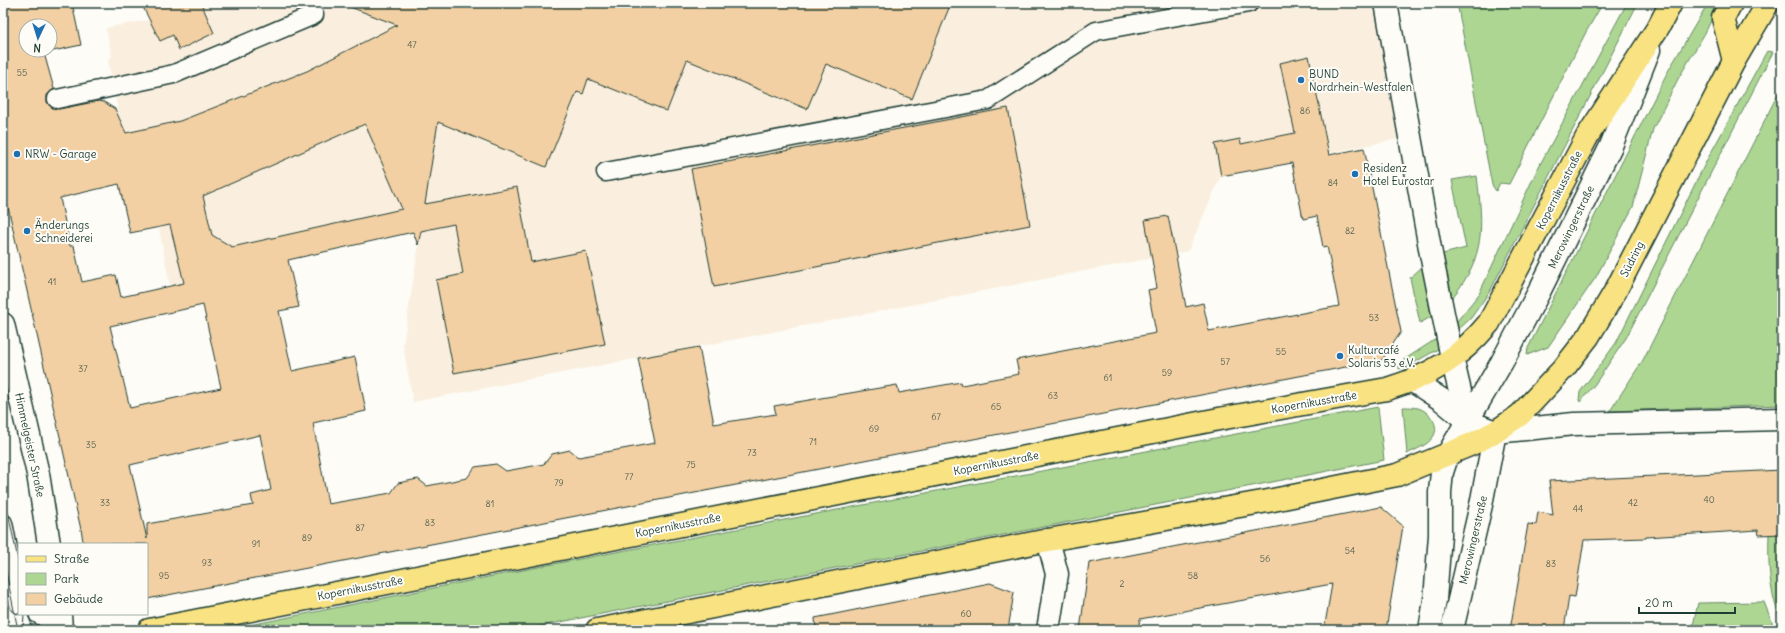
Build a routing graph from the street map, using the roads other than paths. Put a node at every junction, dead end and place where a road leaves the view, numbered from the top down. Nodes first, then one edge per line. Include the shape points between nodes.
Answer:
1 (1249, 3) edge
2 (1386, 3) edge
3 (1671, 3) edge
4 (1731, 3) edge
5 (1768, 3) edge
6 (314, 15) dead end
7 (1659, 26) junction
8 (1734, 61) junction
9 (56, 99) dead end
10 (606, 172) dead end
11 (3, 324) edge
12 (1452, 358) junction
13 (1413, 381) junction
14 (1782, 419) edge
15 (1466, 421) junction
16 (1495, 432) junction
17 (1448, 454) junction
18 (3, 523) edge
19 (1048, 540) junction
20 (49, 543) edge
21 (18, 599) edge
22 (40, 615) edge
23 (60, 623) edge
24 (148, 630) edge
25 (598, 630) edge
26 (1048, 630) edge
27 (1430, 630) edge
28 (1452, 630) edge

1 - 10 lane via 1096,31 988,100
2 - 12 main road
3 - 7 main road
4 - 8 main road via 1723,18
5 - 8 main road, Südring
6 - 9 lane via 174,74
7 - 12 main road, Kopernikusstraße via 1588,135 1489,323 1473,342
7 - 15 main road, Merowingerstraße via 1612,146 1502,362
8 - 16 main road, Südring via 1616,290 1588,336 1564,368 1520,415
11 - 20 main road, Himmelgeister Straße via 38,474
12 - 13 main road, Kopernikusstraße
12 - 15 main road
13 - 15 main road via 1442,400
13 - 24 main road, Kopernikusstraße via 1387,389 1219,419
14 - 16 main road via 1574,424
15 - 16 main road
15 - 17 main road, Merowingerstraße
16 - 17 main road
16 - 28 main road, Merowingerstraße
17 - 19 main road via 1397,475
17 - 27 main road, Merowingerstraße via 1441,485 1440,535
18 - 21 lane
19 - 25 main road
19 - 26 main road via 1057,574
22 - 23 lane

